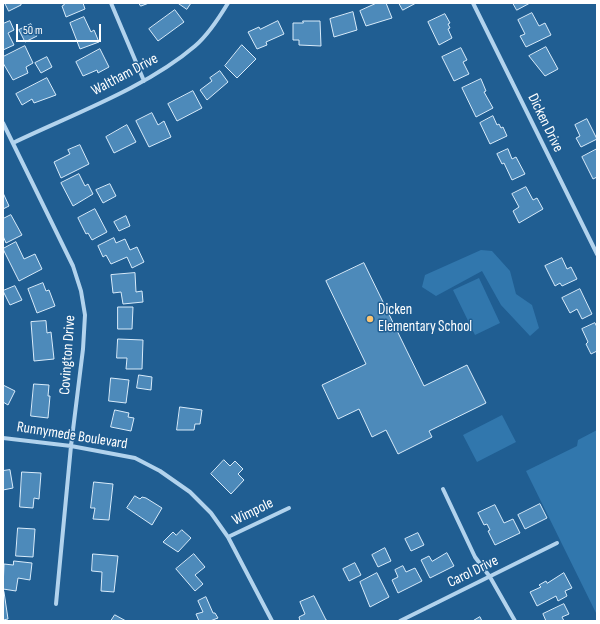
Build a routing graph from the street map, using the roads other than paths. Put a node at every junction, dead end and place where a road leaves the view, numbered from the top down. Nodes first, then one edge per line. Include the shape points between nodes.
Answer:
1 (111, 3) edge
2 (228, 3) edge
3 (473, 3) edge
4 (144, 80) junction
5 (3, 123) edge
6 (13, 143) junction
7 (597, 254) edge
8 (3, 438) edge
9 (71, 446) junction
10 (444, 489) dead end
11 (289, 508) dead end
12 (228, 537) junction
13 (557, 543) dead end
14 (490, 577) junction
15 (56, 604) dead end
16 (272, 621) edge
17 (400, 621) edge
18 (515, 621) edge

1 - 4 street
2 - 4 street, Waltham Drive via 220,17 196,45
3 - 7 street, Dicken Drive
4 - 6 street, Waltham Drive
5 - 6 street, Covington Drive
6 - 9 street, Covington Drive via 73,266 81,291 85,315 83,349
8 - 9 street, Runnymede Boulevard
9 - 12 street, Runnymede Boulevard via 135,458 160,470 190,492 211,513
9 - 15 street, Covington Drive
10 - 14 street via 475,557
11 - 12 street, Wimpole
12 - 16 street, Runnymede Boulevard
13 - 14 street, Carol Drive
14 - 17 street, Carol Drive
14 - 18 street

